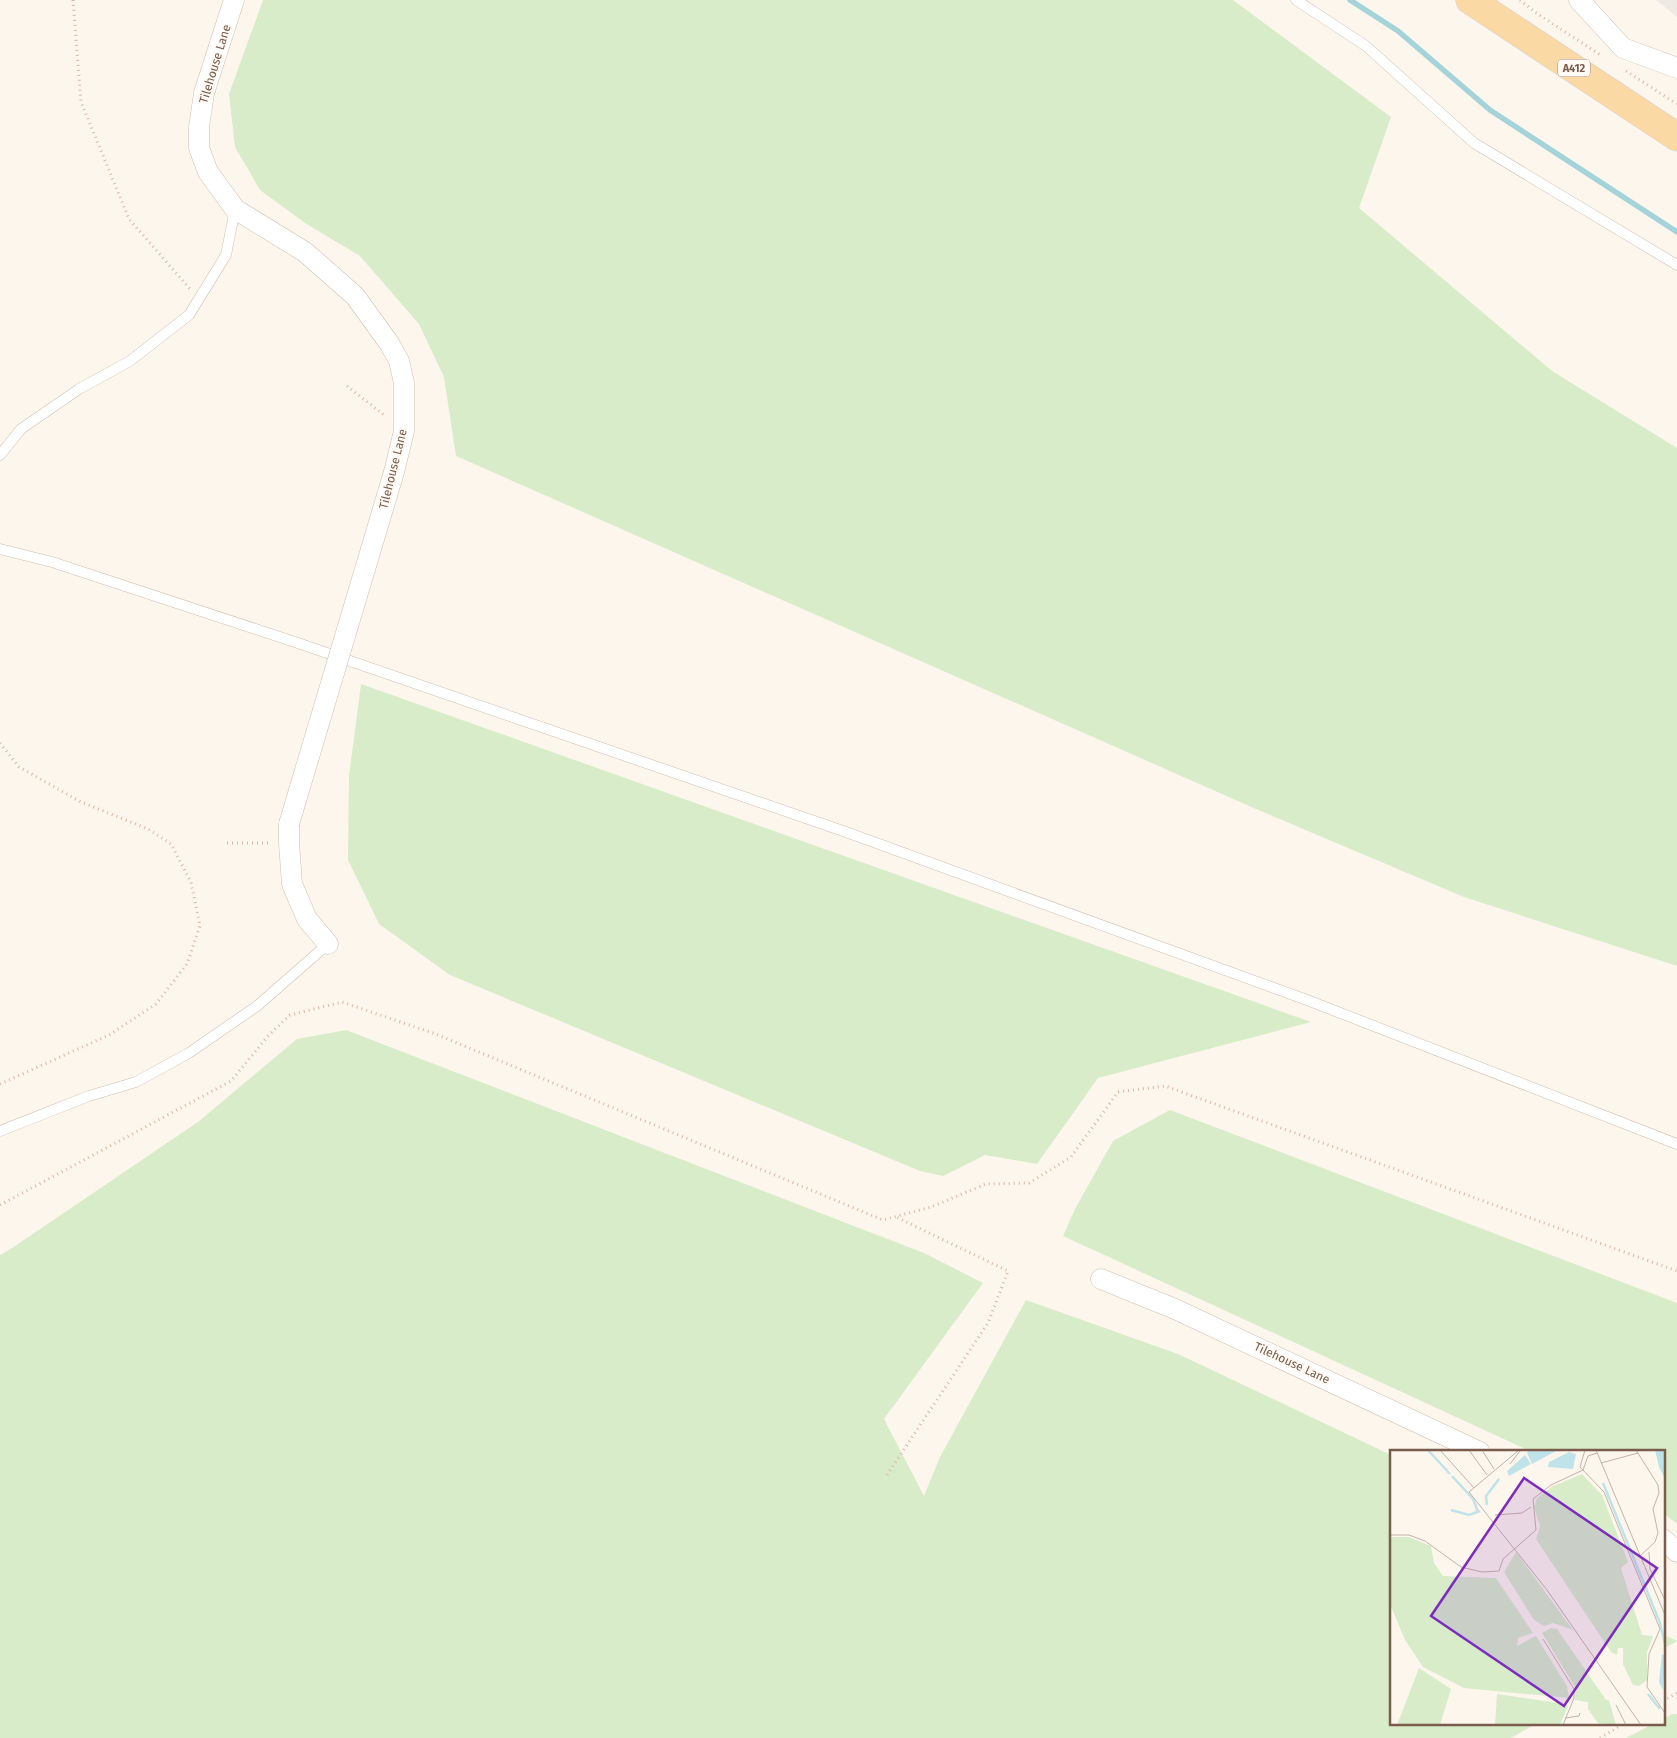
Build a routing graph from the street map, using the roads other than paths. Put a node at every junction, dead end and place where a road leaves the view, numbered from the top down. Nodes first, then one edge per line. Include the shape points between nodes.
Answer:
1 (234, 0) edge
2 (1296, 0) edge
3 (1470, 0) edge
4 (1578, 0) edge
5 (1677, 68) edge
6 (1677, 137) edge
7 (235, 209) junction
8 (1677, 265) edge
9 (0, 455) edge
10 (0, 548) edge
11 (328, 944) joint
12 (0, 1131) edge
13 (1677, 1144) edge
14 (1101, 1279) dead end
15 (1476, 1450) edge
16 (1664, 1540) edge
17 (1677, 1552) edge

1 - 7 street, Tilehouse Lane via 204,93 199,148 208,172
2 - 8 lane via 1366,46 1474,143
3 - 6 main road, A412
4 - 5 street via 1623,48
7 - 9 lane via 226,255 190,315 130,361 79,389 21,429
7 - 11 street, Tilehouse Lane, bridge via 305,252 355,296 389,343 399,362 404,383 404,431 394,472 289,834 292,884 307,919
10 - 13 lane via 52,562 305,646 846,832 1316,1004
11 - 12 lane via 257,1006 189,1053 136,1082 89,1096
14 - 15 street, Tilehouse Lane via 1175,1309
16 - 17 street

